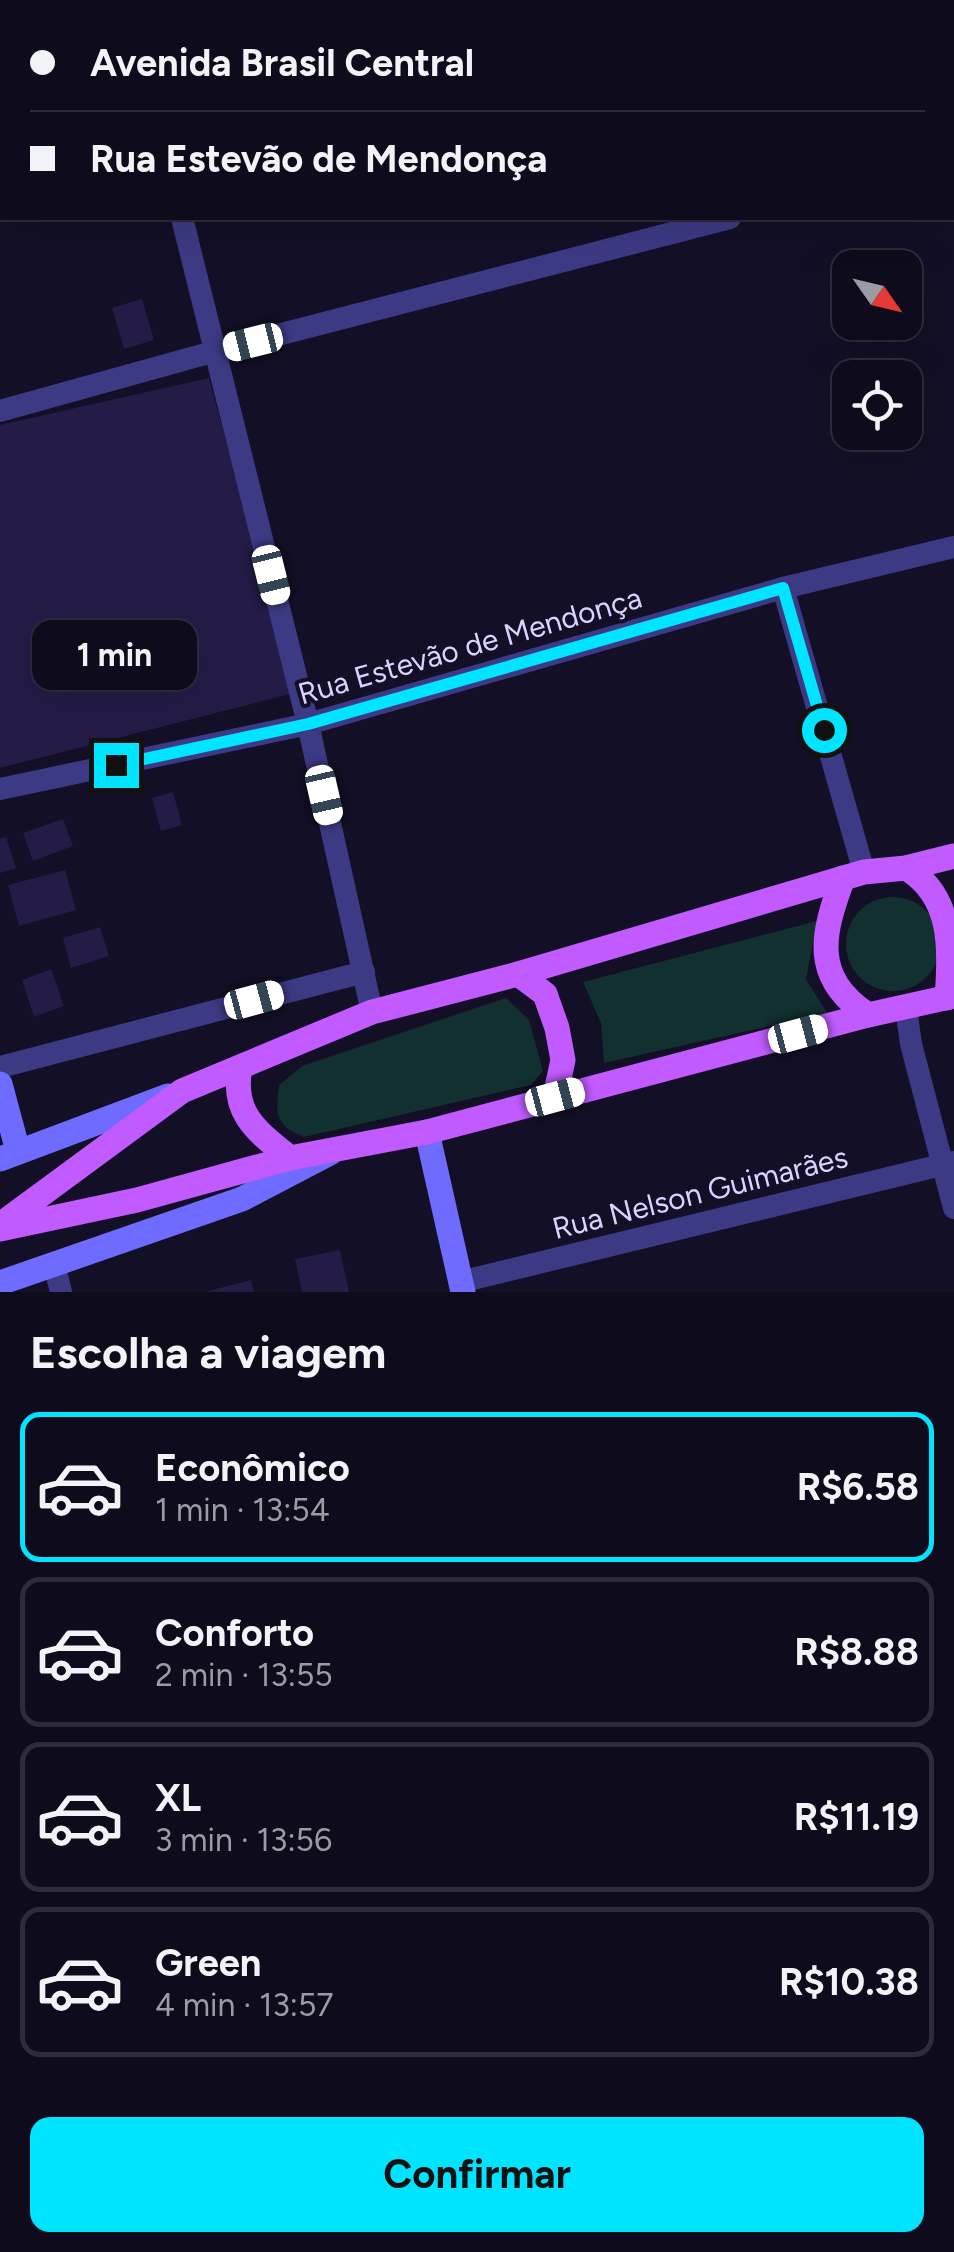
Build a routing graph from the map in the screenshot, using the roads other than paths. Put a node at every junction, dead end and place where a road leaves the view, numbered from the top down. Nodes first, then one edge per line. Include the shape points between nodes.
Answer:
1 (183, 220) edge
2 (722, 220) edge
3 (216, 351) junction
4 (0, 411) edge
5 (954, 547) edge
6 (783, 588) junction
7 (308, 724) junction
8 (0, 789) edge
9 (954, 856) edge
10 (906, 868) junction
11 (854, 875) junction
12 (364, 972) junction
13 (518, 974) junction
14 (951, 997) edge
15 (906, 1009) junction
16 (372, 1012) junction
17 (868, 1015) junction
18 (0, 1068) edge
19 (240, 1068) junction
20 (0, 1084) edge
21 (182, 1091) junction
22 (555, 1097) junction
23 (426, 1132) junction
24 (337, 1149) junction
25 (9, 1155) edge
26 (290, 1158) junction
27 (948, 1163) edge
28 (954, 1208) edge
29 (0, 1227) edge
30 (54, 1264) junction
31 (0, 1283) edge
32 (462, 1287) edge
33 (61, 1292) edge

1 - 3 street
2 - 3 street
3 - 4 street
3 - 7 street
5 - 6 street, Rua Estevão de Mendonça
6 - 7 street, Rua Estevão de Mendonça
6 - 11 street
7 - 8 street, Rua Estevão de Mendonça
7 - 12 street
9 - 10 main road
10 - 11 main road
10 - 14 main road via 933,892 948,928
11 - 13 main road
11 - 17 main road via 828,916 824,941 838,990
12 - 16 street
12 - 18 street
13 - 16 main road
13 - 22 main road via 546,994 557,1028 563,1060
14 - 15 main road
15 - 17 main road
15 - 27 street
16 - 19 main road
17 - 22 main road
19 - 21 main road
19 - 26 main road via 236,1088 243,1110 254,1129
20 - 25 street
21 - 25 street
21 - 29 main road
22 - 23 main road
23 - 24 main road
23 - 32 street
24 - 26 main road
24 - 30 street via 242,1199
26 - 29 main road via 137,1200
27 - 28 street
27 - 32 street, Rua Nelson Guimarães
30 - 31 street
30 - 33 street

